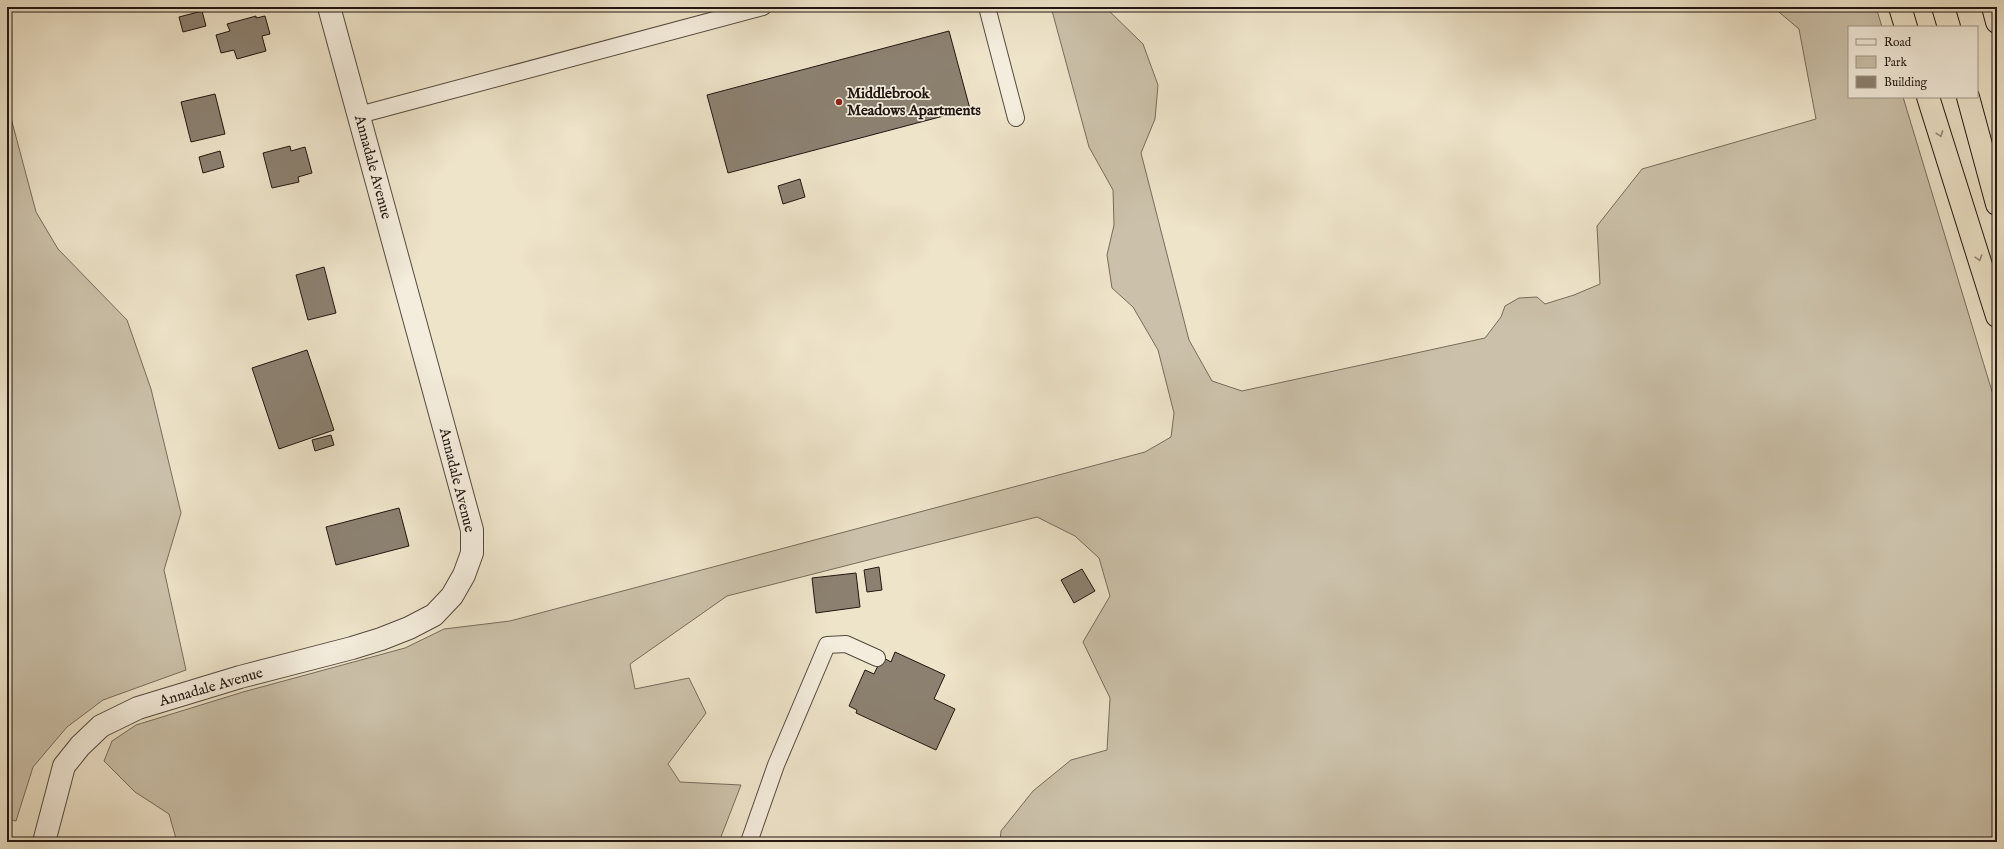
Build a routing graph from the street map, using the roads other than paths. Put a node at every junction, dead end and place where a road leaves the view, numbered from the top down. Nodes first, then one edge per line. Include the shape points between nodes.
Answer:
1 (329, 7) edge
2 (763, 7) edge
3 (987, 7) edge
4 (1900, 7) edge
5 (1943, 7) edge
6 (1993, 7) edge
7 (1997, 22) edge
8 (1906, 26) edge
9 (1949, 26) edge
10 (1928, 98) edge
11 (1968, 98) edge
12 (359, 115) junction
13 (1016, 118) dead end
14 (1997, 204) edge
15 (1997, 316) edge
16 (878, 658) dead end
17 (44, 842) edge
18 (749, 842) edge

1 - 12 street, Annadale Avenue
2 - 12 lane
3 - 13 lane
4 - 8 highway
5 - 9 highway
6 - 7 highway
10 -> 15 highway
11 - 14 highway
12 - 17 street, Annadale Avenue via 472,530 472,553 464,575 452,596 434,615 409,628 352,648 240,677 138,708 101,726 64,766
16 - 18 lane via 846,644 827,645 776,765

